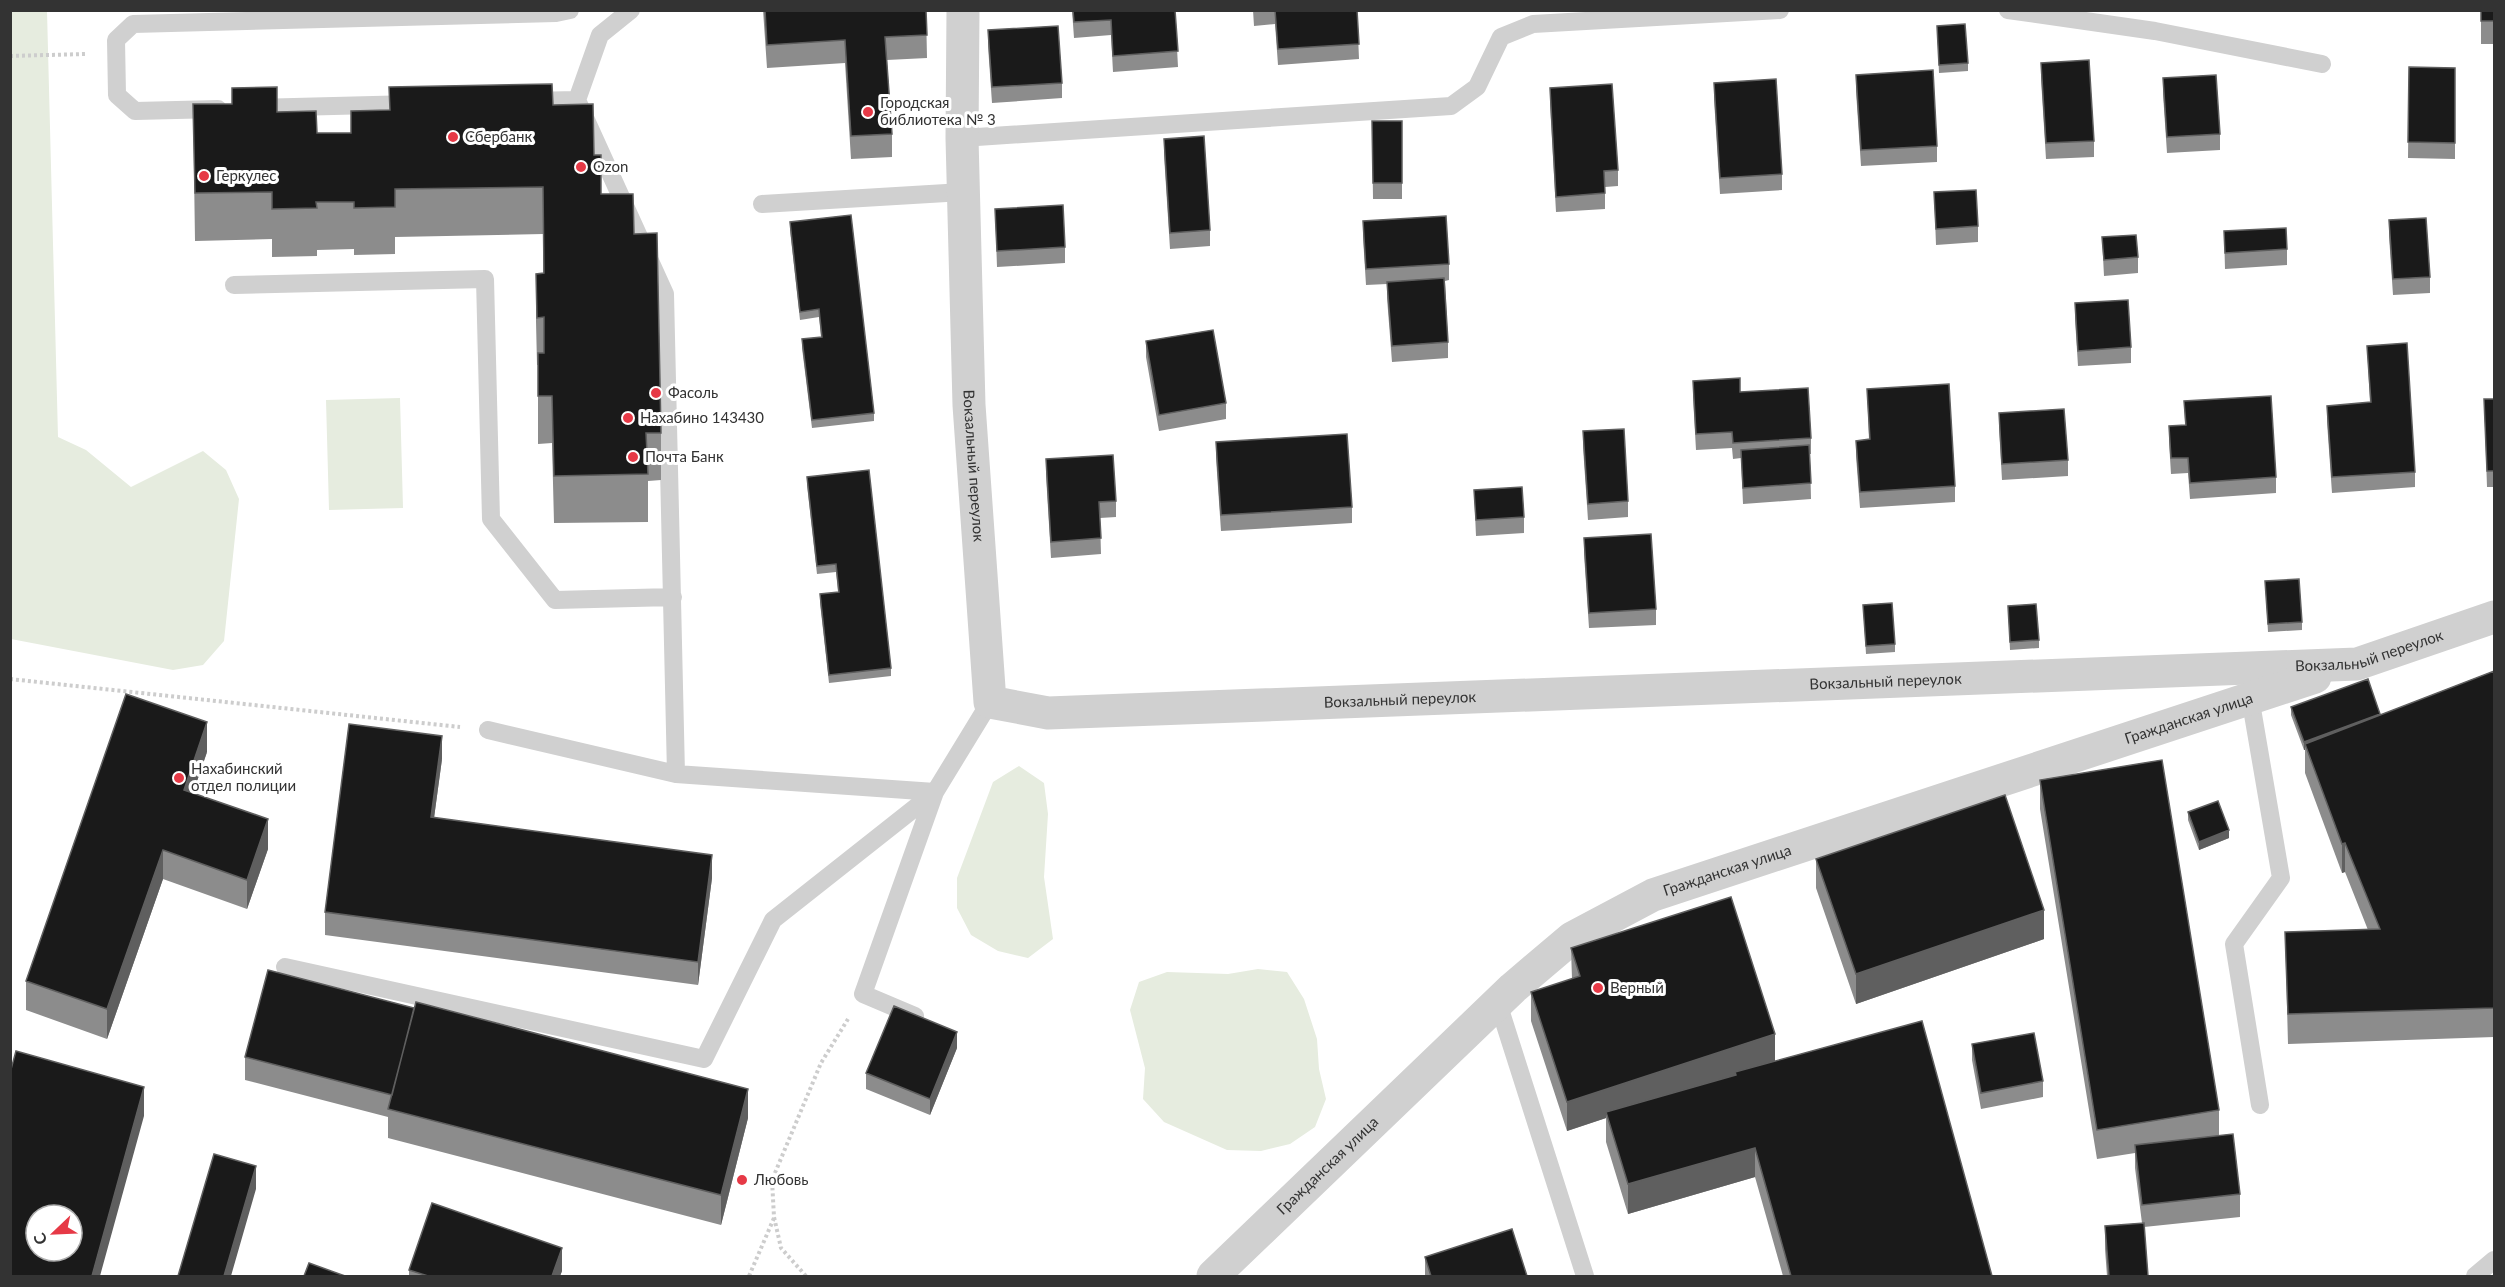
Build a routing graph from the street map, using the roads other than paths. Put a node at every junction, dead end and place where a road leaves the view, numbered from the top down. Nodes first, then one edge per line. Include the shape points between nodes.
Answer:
1 (570, 10) edge
2 (631, 10) edge
3 (963, 10) edge
4 (1780, 10) edge
5 (2008, 10) edge
6 (2322, 64) dead end
7 (577, 100) junction
8 (505, 102) edge
9 (434, 104) edge
10 (962, 138) junction
11 (963, 192) junction
12 (762, 204) dead end
13 (234, 285) dead end
14 (673, 597) junction
15 (2494, 617) edge
16 (2357, 664) junction
17 (2250, 697) junction
18 (990, 702) junction
19 (488, 730) road end
20 (676, 774) junction
21 (935, 792) junction
22 (285, 967) dead end
23 (1498, 1003) junction
24 (932, 1023) edge
25 (2260, 1105) dead end
26 (2494, 1260) edge
27 (1213, 1276) edge
28 (1585, 1276) edge
29 (2475, 1276) edge

1 - 9 lane via 556,14 133,24 116,40 117,94 135,111
2 - 7 lane via 600,35
3 - 10 street, Вокзальный переулок
4 - 10 lane via 1533,24 1501,37 1477,87 1451,106
5 - 6 lane via 2155,31
7 - 8 lane
7 - 14 lane via 665,294
10 - 11 street, Вокзальный переулок
11 - 12 lane
11 - 18 street, Вокзальный переулок via 969,405
13 - 14 lane via 484,279 491,519 555,600
14 - 20 lane
15 - 16 street, Вокзальный переулок
16 - 17 street, Гражданская улица
16 - 18 street, Вокзальный переулок via 1048,713
17 - 23 street, Гражданская улица via 1653,895 1572,938
17 - 25 lane via 2281,878 2234,944
18 - 21 lane
19 - 20 lane
20 - 21 lane
21 - 22 lane via 773,920 704,1059
21 - 24 lane via 863,994
23 - 27 street, Гражданская улица
23 - 28 lane
26 - 29 lane

